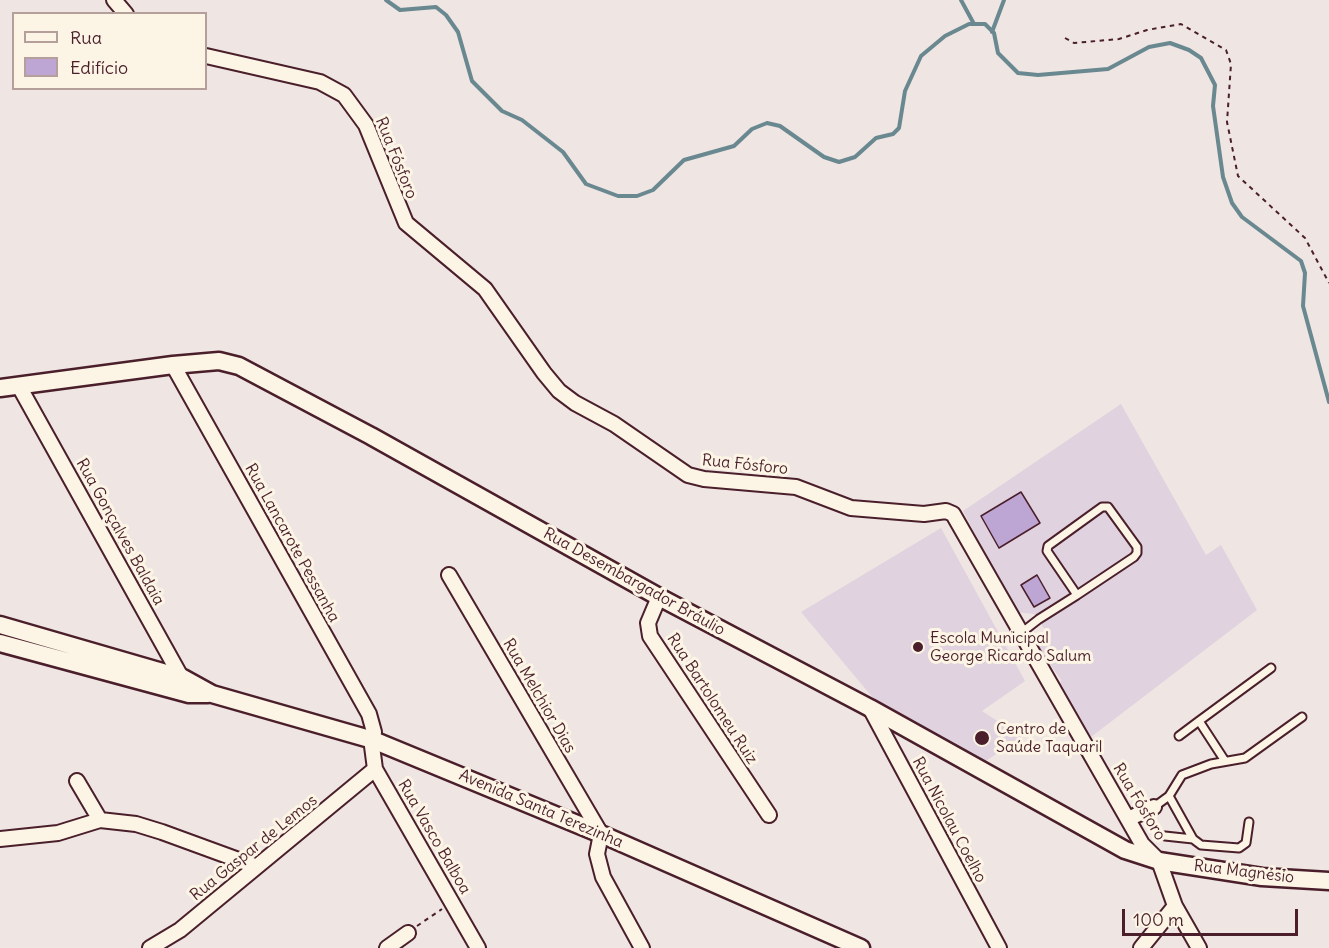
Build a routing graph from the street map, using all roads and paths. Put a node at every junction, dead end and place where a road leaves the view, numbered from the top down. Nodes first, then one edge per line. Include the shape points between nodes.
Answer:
1 (114, 0) edge
2 (124, 12) edge
3 (1065, 39) dead end
4 (207, 56) edge
5 (1329, 283) edge
6 (173, 365) junction
7 (19, 386) junction
8 (0, 388) edge
9 (449, 575) dead end
10 (1077, 595) junction
11 (659, 597) junction
12 (0, 625) edge
13 (1021, 633) junction
14 (0, 642) edge
15 (1271, 668) dead end
16 (183, 678) junction
17 (189, 694) junction
18 (212, 694) junction
19 (870, 708) junction
20 (1302, 717) dead end
21 (1199, 722) junction
22 (1179, 736) dead end
23 (373, 740) junction
24 (1226, 761) junction
25 (375, 769) junction
26 (77, 781) dead end
27 (1169, 796) junction
28 (1154, 807) joint
29 (769, 815) dead end
30 (1128, 819) junction
31 (100, 820) junction
32 (1249, 822) dead end
33 (601, 834) junction
34 (1165, 836) dead end
35 (0, 839) edge
36 (1193, 839) junction
37 (1159, 861) junction
38 (255, 866) junction
39 (1329, 881) edge
40 (452, 902) junction
41 (1175, 906) junction
42 (408, 933) joint
43 (150, 948) edge
44 (387, 948) edge
45 (478, 948) edge
46 (642, 948) edge
47 (861, 948) edge
48 (999, 948) edge
49 (1141, 948) edge
50 (1199, 948) edge

1 - 2 street
3 - 5 path via 1074,43 1119,39 1181,24 1226,51 1231,64 1227,122 1238,176 1305,238
4 - 13 street, Rua Fósforo via 320,82 344,95 366,125 406,223 485,289 544,373 574,403 614,424 695,478 796,487 851,508 950,512
6 - 7 street, Rua Desembargador Bráulio
6 - 11 street, Rua Desembargador Bráulio via 219,361 258,375
6 - 23 street, Rua Lancarote Pessanha via 369,714
7 - 8 street, Rua Desembargador Bráulio
7 - 16 street, Rua Gonçalves Baldaia
9 - 33 street, Rua Melchior Dias
10 - 10 lane via 1137,553 1137,547 1108,507 1102,507 1048,546 1047,551
10 - 13 lane
11 - 19 street, Rua Desembargador Bráulio
11 - 29 street, Rua Bartolomeu Ruiz via 648,623 650,636
12 - 16 street, Avenida Santa Terezinha
13 - 30 street, Rua Fósforo
14 - 17 street, Avenida Santa Terezinha
15 - 21 lane
16 - 17 street, Rua Gonçalves Baldaia
16 - 18 street, Avenida Santa Terezinha
17 - 18 street, Avenida Santa Terezinha
18 - 23 street, Avenida Santa Terezinha
19 - 37 street, Rua Desembargador Bráulio via 1113,844
19 - 48 street, Rua Nicolau Coelho
20 - 24 lane via 1245,758
21 - 22 lane
21 - 24 lane
23 - 25 street, Rua Vasco Balboa
23 - 33 street, Avenida Santa Terezinha
24 - 27 lane via 1182,775
25 - 38 street, Rua Gaspar de Lemos
25 - 40 street, Rua Vasco Balboa
26 - 31 street
27 - 28 lane
27 - 36 lane
28 - 30 street
30 - 37 street, Rua Fósforo via 1142,844
31 - 35 street via 58,832
31 - 38 street via 136,824
32 - 36 lane via 1246,843 1239,848 1201,845
33 - 46 street via 597,854 603,877
33 - 47 street, Avenida Santa Terezinha
34 - 36 lane
37 - 39 street, Rua Magnésio via 1262,877
37 - 41 street
38 - 43 street, Rua Gaspar de Lemos via 180,930
40 - 42 path
40 - 45 street, Rua Vasco Balboa
41 - 49 street
41 - 50 street
42 - 44 street

